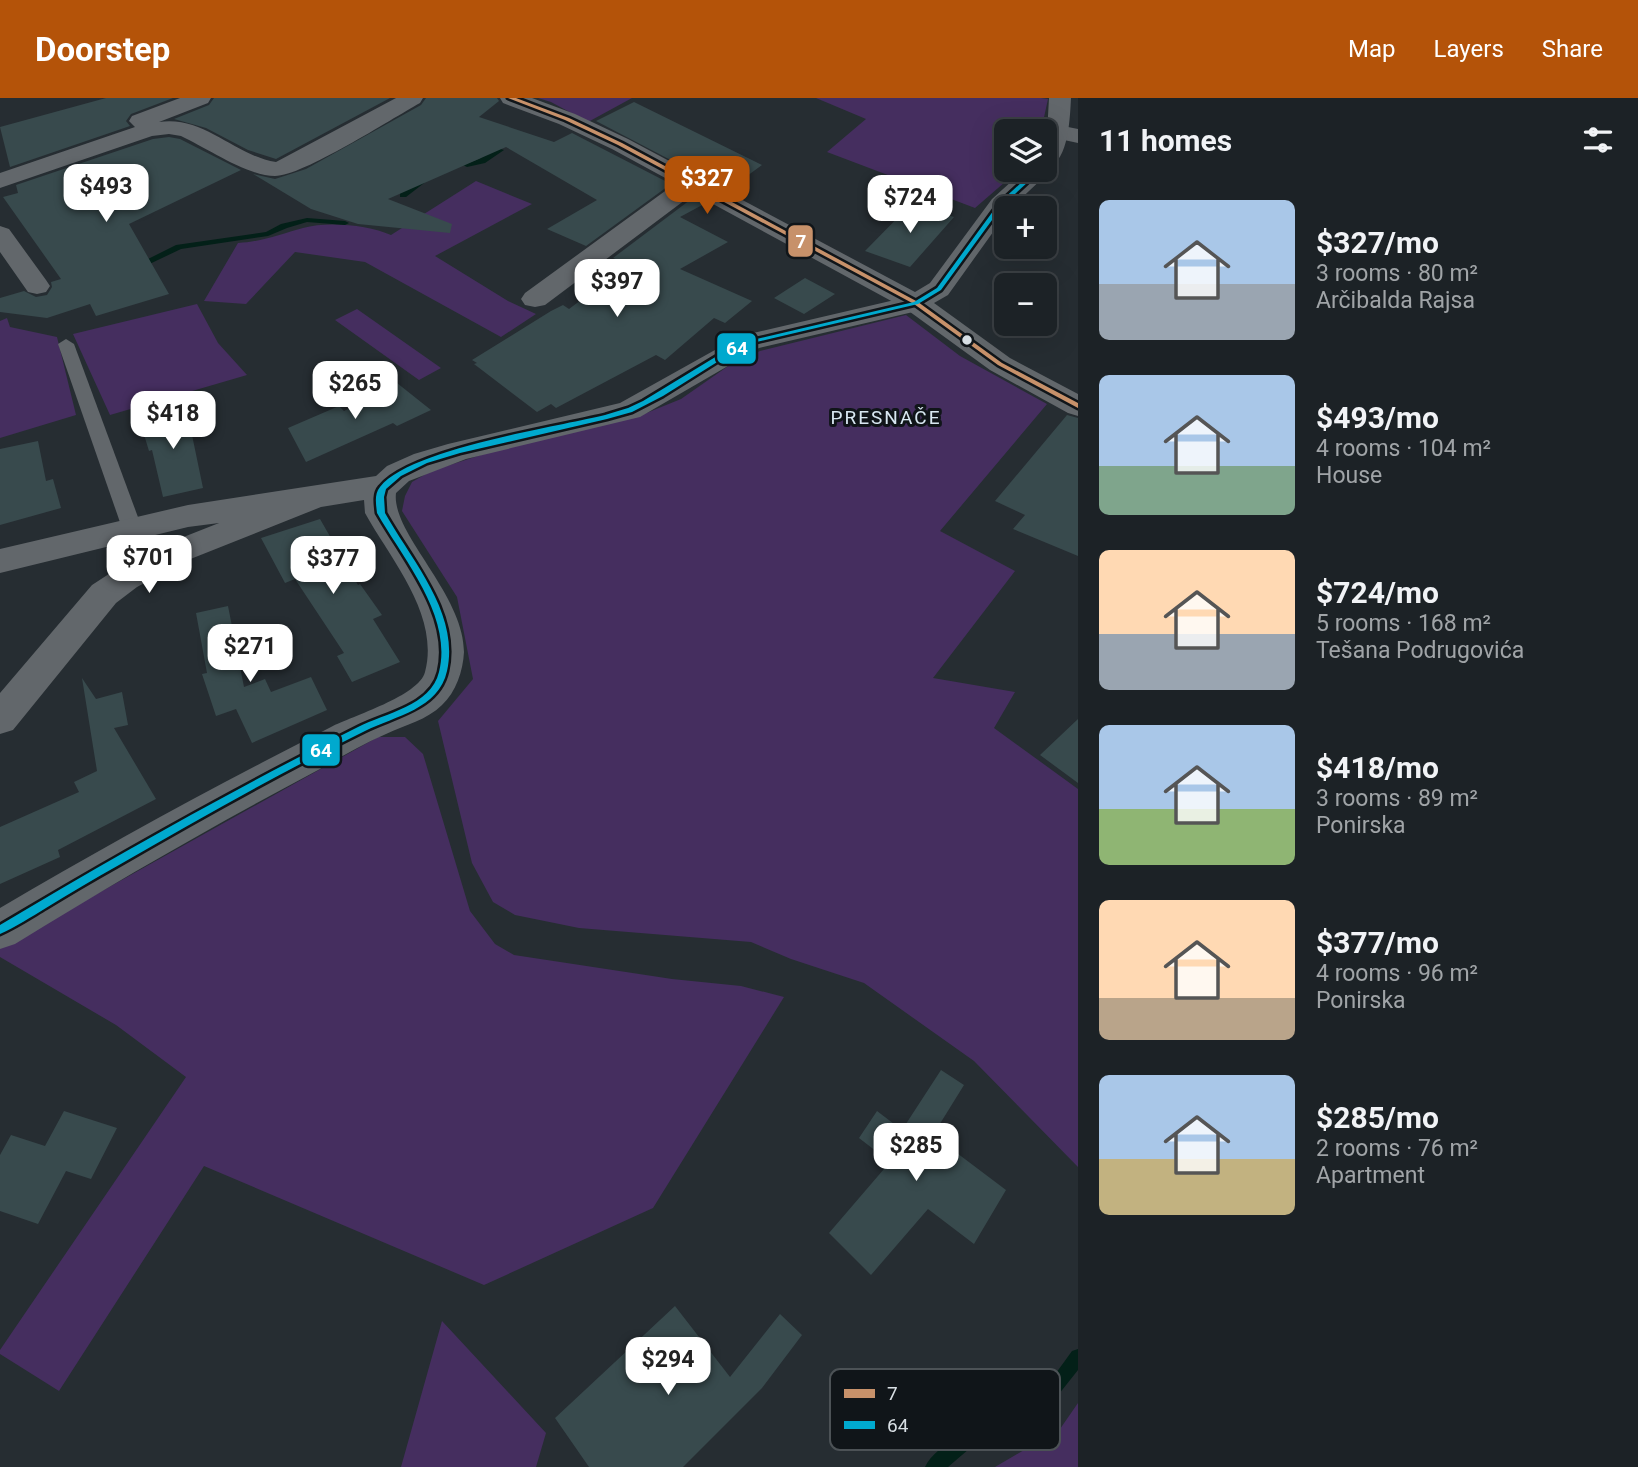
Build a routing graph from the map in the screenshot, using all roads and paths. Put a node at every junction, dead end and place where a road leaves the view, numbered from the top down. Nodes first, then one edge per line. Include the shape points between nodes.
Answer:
1 (200, 98) edge
2 (412, 98) edge
3 (511, 98) edge
4 (1060, 98) edge
5 (116, 131) dead end
6 (1068, 134) edge
7 (0, 181) edge
8 (1025, 182) edge
9 (692, 183) junction
10 (0, 234) edge
11 (37, 286) dead end
12 (535, 299) dead end
13 (916, 303) junction
14 (66, 344) dead end
15 (1078, 406) edge
16 (384, 486) junction
17 (314, 497) junction
18 (132, 528) junction
19 (0, 561) edge
20 (0, 719) edge
21 (0, 930) edge

1 - 5 street
2 - 7 street via 287,168 263,167 187,130 157,128
3 - 9 street via 567,119
4 - 6 street
8 - 13 street via 1001,204 939,289
9 - 12 street
9 - 13 street
10 - 11 street
13 - 15 street via 1000,364
13 - 16 street via 750,342 628,410 447,454 412,467
14 - 18 lane
16 - 17 street
16 - 21 street via 379,498 381,513 433,603 446,636 443,675 430,695 412,709 373,723 157,838
17 - 18 street
17 - 20 street via 120,579
18 - 19 street

